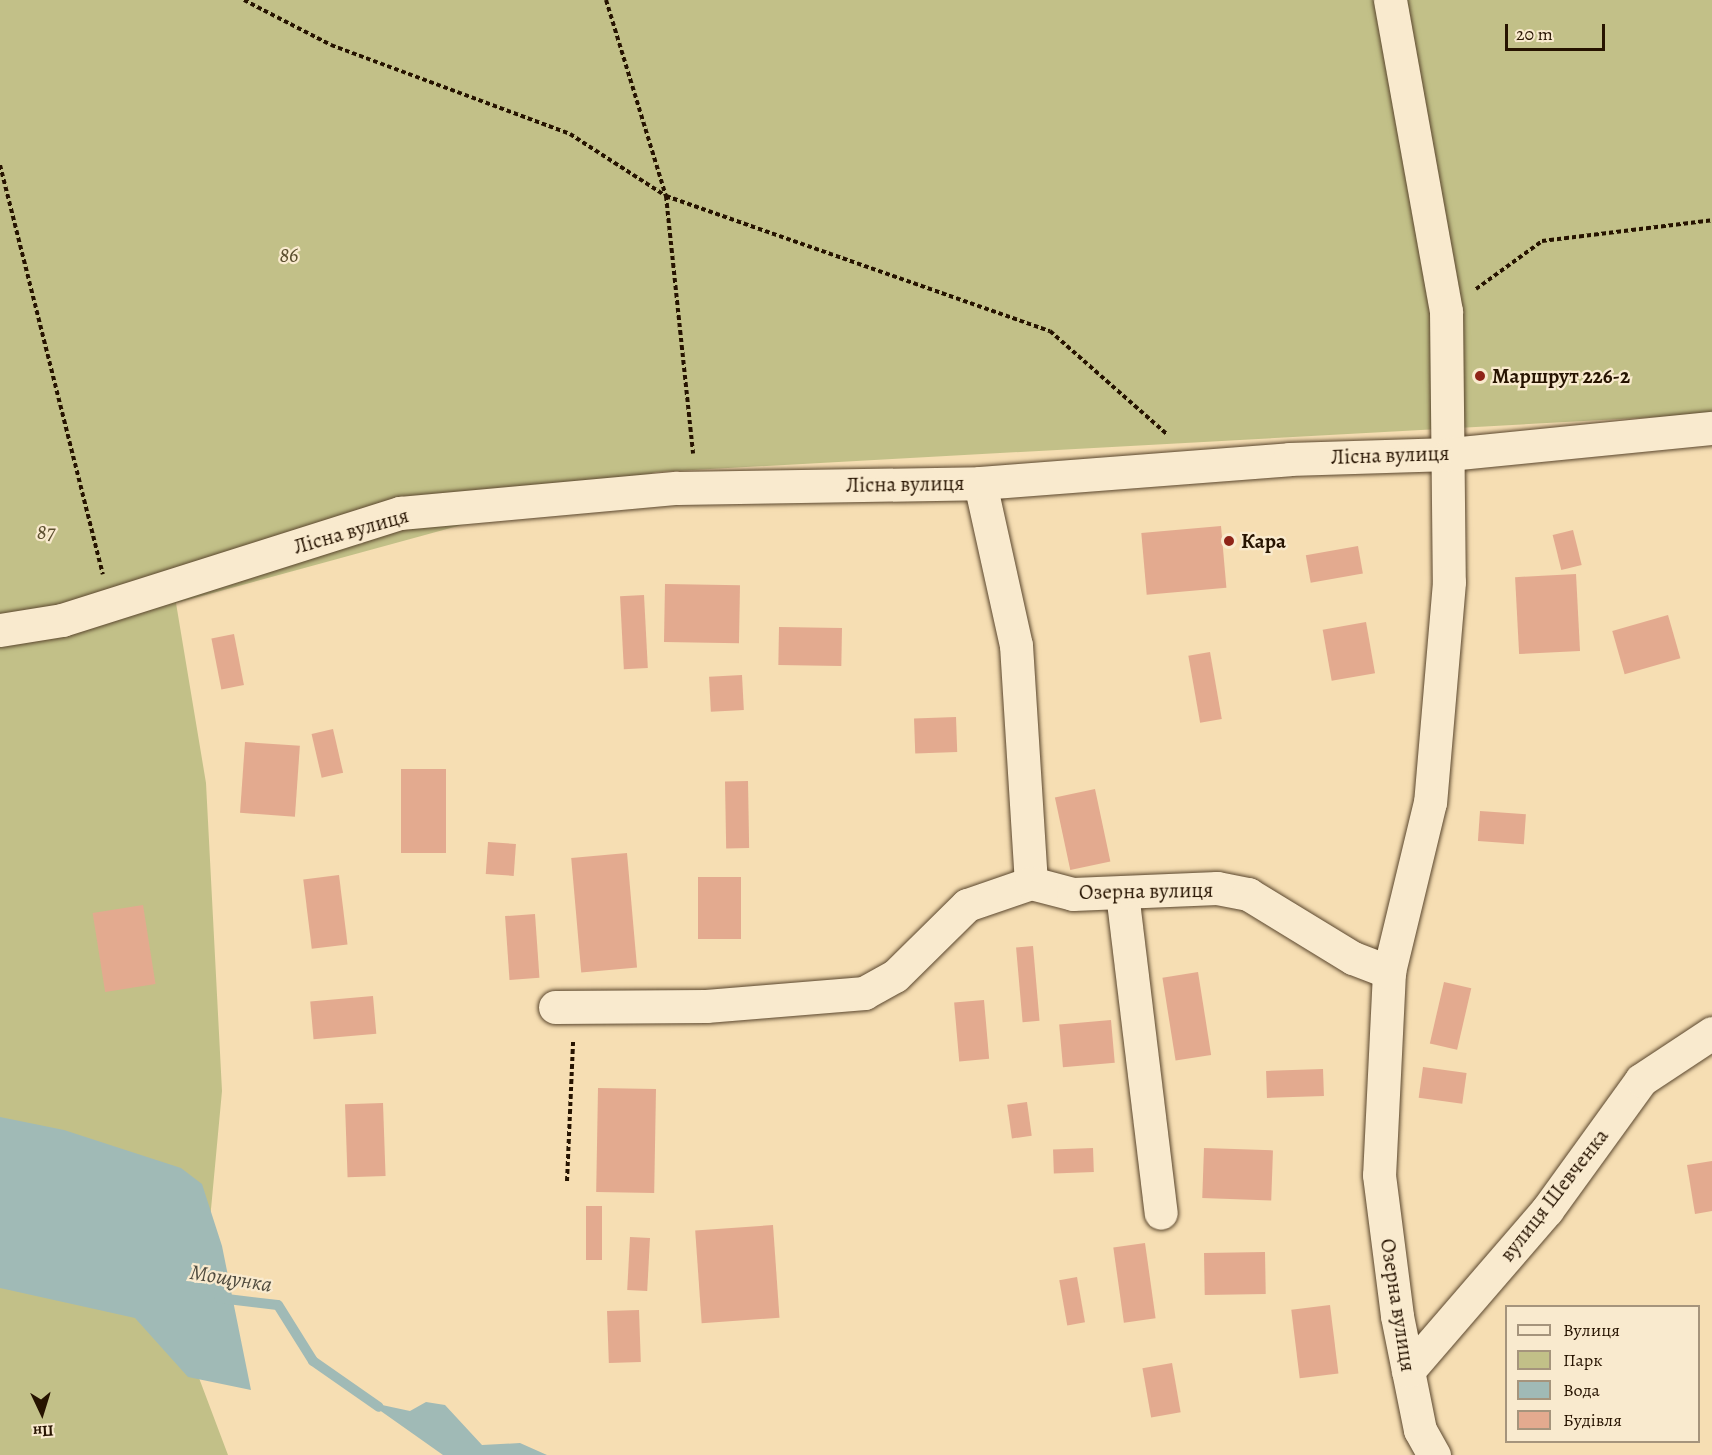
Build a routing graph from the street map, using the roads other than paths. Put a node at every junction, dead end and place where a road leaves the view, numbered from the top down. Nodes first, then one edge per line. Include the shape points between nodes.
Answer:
1 (1390, 0) edge
2 (1712, 428) edge
3 (1450, 454) junction
4 (980, 483) junction
5 (0, 630) edge
6 (1031, 883) junction
7 (1122, 893) junction
8 (1389, 972) junction
9 (565, 1007) road end
10 (1712, 1032) edge
11 (1161, 1213) dead end
12 (1408, 1371) junction
13 (1434, 1455) edge

1 - 3 street, Озерна вулиця via 1446,311
2 - 3 street, Лісна вулиця
3 - 4 street, Лісна вулиця via 1289,459
3 - 8 street, Озерна вулиця via 1449,582 1430,802
4 - 5 street, Лісна вулиця via 697,487 400,513 62,620
4 - 6 street via 1016,645
6 - 7 street, Озерна вулиця via 1073,894
6 - 9 street via 967,905 895,976 864,993 706,1006
7 - 8 street, Озерна вулиця via 1217,888 1248,894 1353,958
7 - 11 street
8 - 12 street, Озерна вулиця via 1379,1175
10 - 12 street, вулиця Шевченка via 1641,1080 1547,1210
12 - 13 street, Озерна вулиця via 1420,1430

